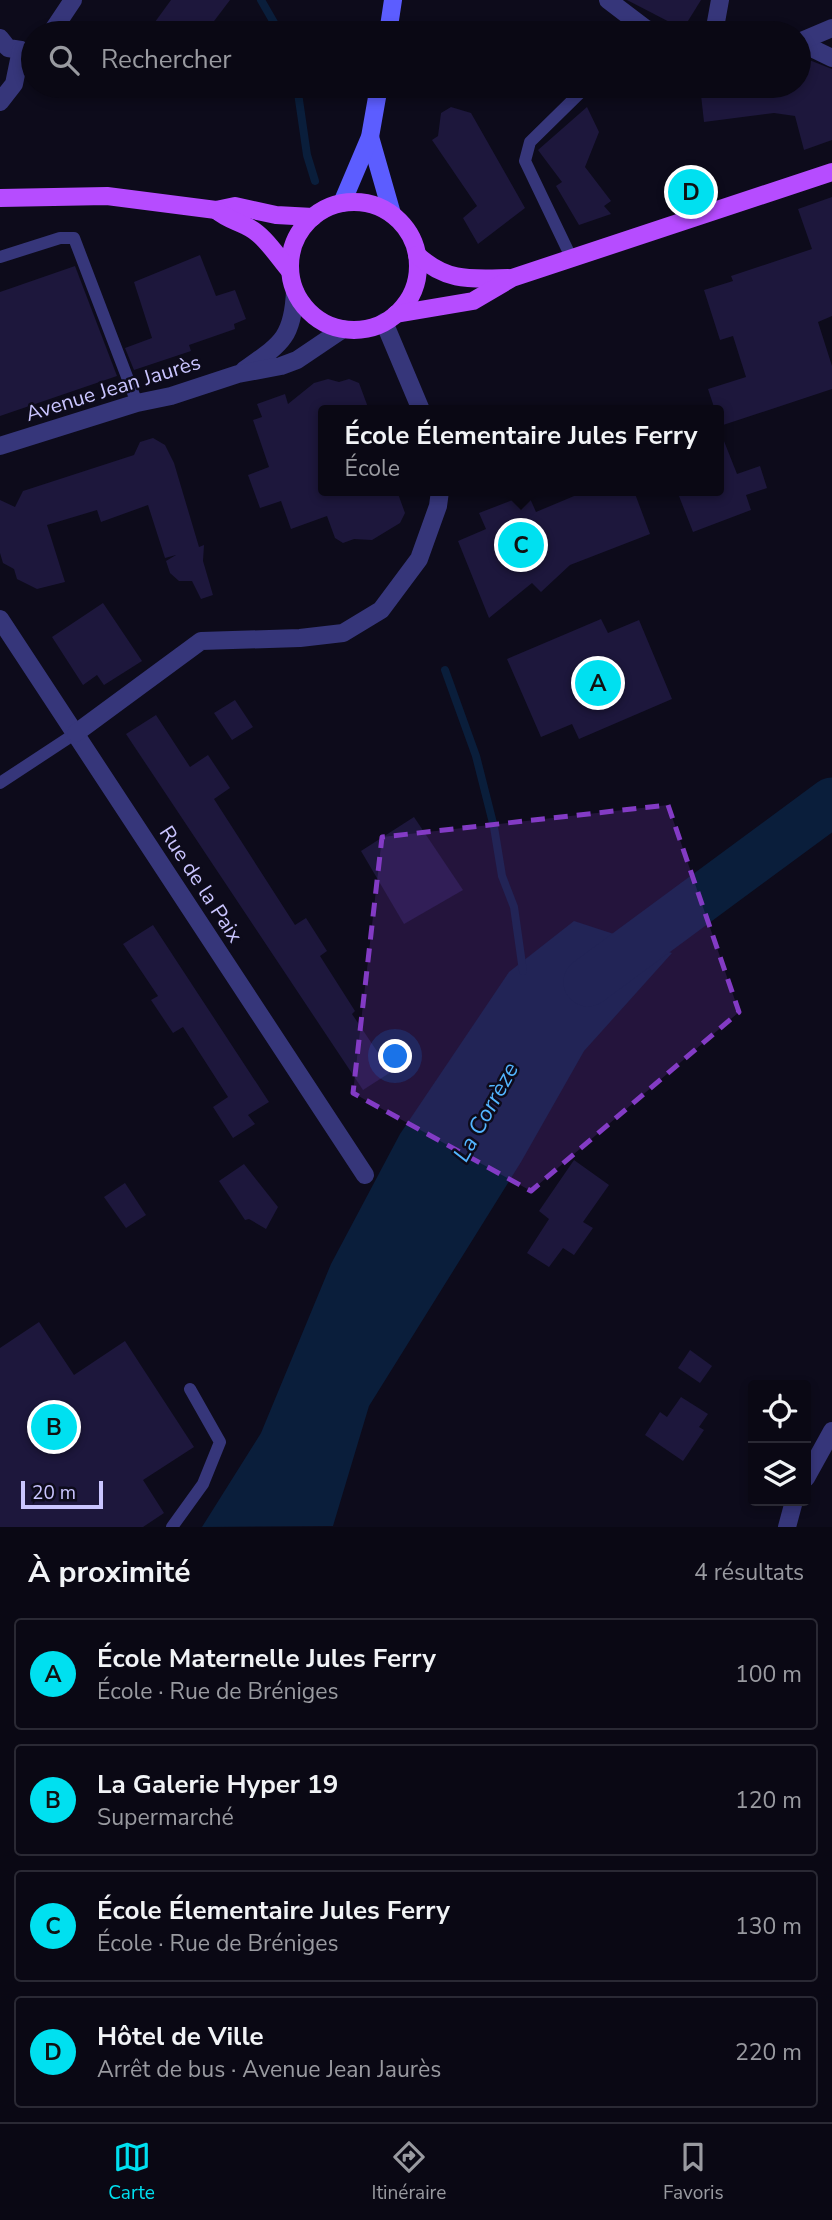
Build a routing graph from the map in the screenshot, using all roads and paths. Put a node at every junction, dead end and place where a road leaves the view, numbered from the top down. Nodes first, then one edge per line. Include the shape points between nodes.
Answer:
1 (73, 0) edge
2 (393, 0) edge
3 (608, 0) edge
4 (720, 0) edge
5 (59, 21) edge
6 (390, 21) edge
7 (636, 21) edge
8 (716, 21) edge
9 (832, 28) edge
10 (811, 37) edge
11 (0, 38) edge
12 (21, 47) edge
13 (811, 48) edge
14 (832, 58) edge
15 (21, 63) edge
16 (377, 98) edge
17 (575, 98) edge
18 (0, 102) edge
19 (370, 137) junction
20 (832, 172) edge
21 (0, 198) edge
22 (342, 203) junction
23 (216, 210) junction
24 (392, 215) junction
25 (313, 217) junction
26 (417, 255) junction
27 (0, 257) edge
28 (571, 257) junction
29 (290, 271) junction
30 (512, 278) junction
31 (295, 291) junction
32 (390, 318) junction
33 (343, 329) junction
34 (239, 374) junction
35 (137, 403) junction
36 (419, 405) edge
37 (0, 446) edge
38 (439, 496) edge
39 (0, 619) edge
40 (76, 733) junction
41 (0, 783) edge
42 (365, 1175) dead end
43 (190, 1389) dead end
44 (832, 1431) edge
45 (811, 1469) edge
46 (793, 1506) edge
47 (172, 1527) edge
48 (787, 1527) edge

1 - 5 street
2 - 6 main road
3 - 7 street
4 - 8 street
9 - 10 street
11 - 12 street via 8,48
13 - 14 street
15 - 18 street
16 - 19 main road
17 - 28 lane via 530,142 525,161
19 - 22 main road
19 - 24 main road
20 - 28 main road
21 - 23 main road via 107,196
22 - 24 main road via 360,202
22 - 25 main road
23 - 25 main road via 235,206
23 - 29 main road via 260,237
24 - 26 main road via 404,225
25 - 29 main road via 291,250
26 - 30 main road via 434,271 469,279
26 - 32 main road via 414,287
27 - 35 lane via 74,238
28 - 30 main road
29 - 31 main road
30 - 32 main road via 473,301
31 - 33 main road via 306,309
31 - 34 street, Avenue Jean Jaurès via 290,330 274,349
32 - 33 main road via 364,329
32 - 36 street
33 - 34 street, Avenue Jean Jaurès via 297,360
34 - 35 street, Avenue Jean Jaurès
35 - 37 street, Avenue Jean Jaurès
38 - 40 street via 419,559 381,610 343,633 201,641
39 - 40 street, Rue de la Paix
40 - 41 lane
40 - 42 street, Rue de la Paix
43 - 47 lane via 220,1442 203,1483
44 - 45 street
46 - 48 street

